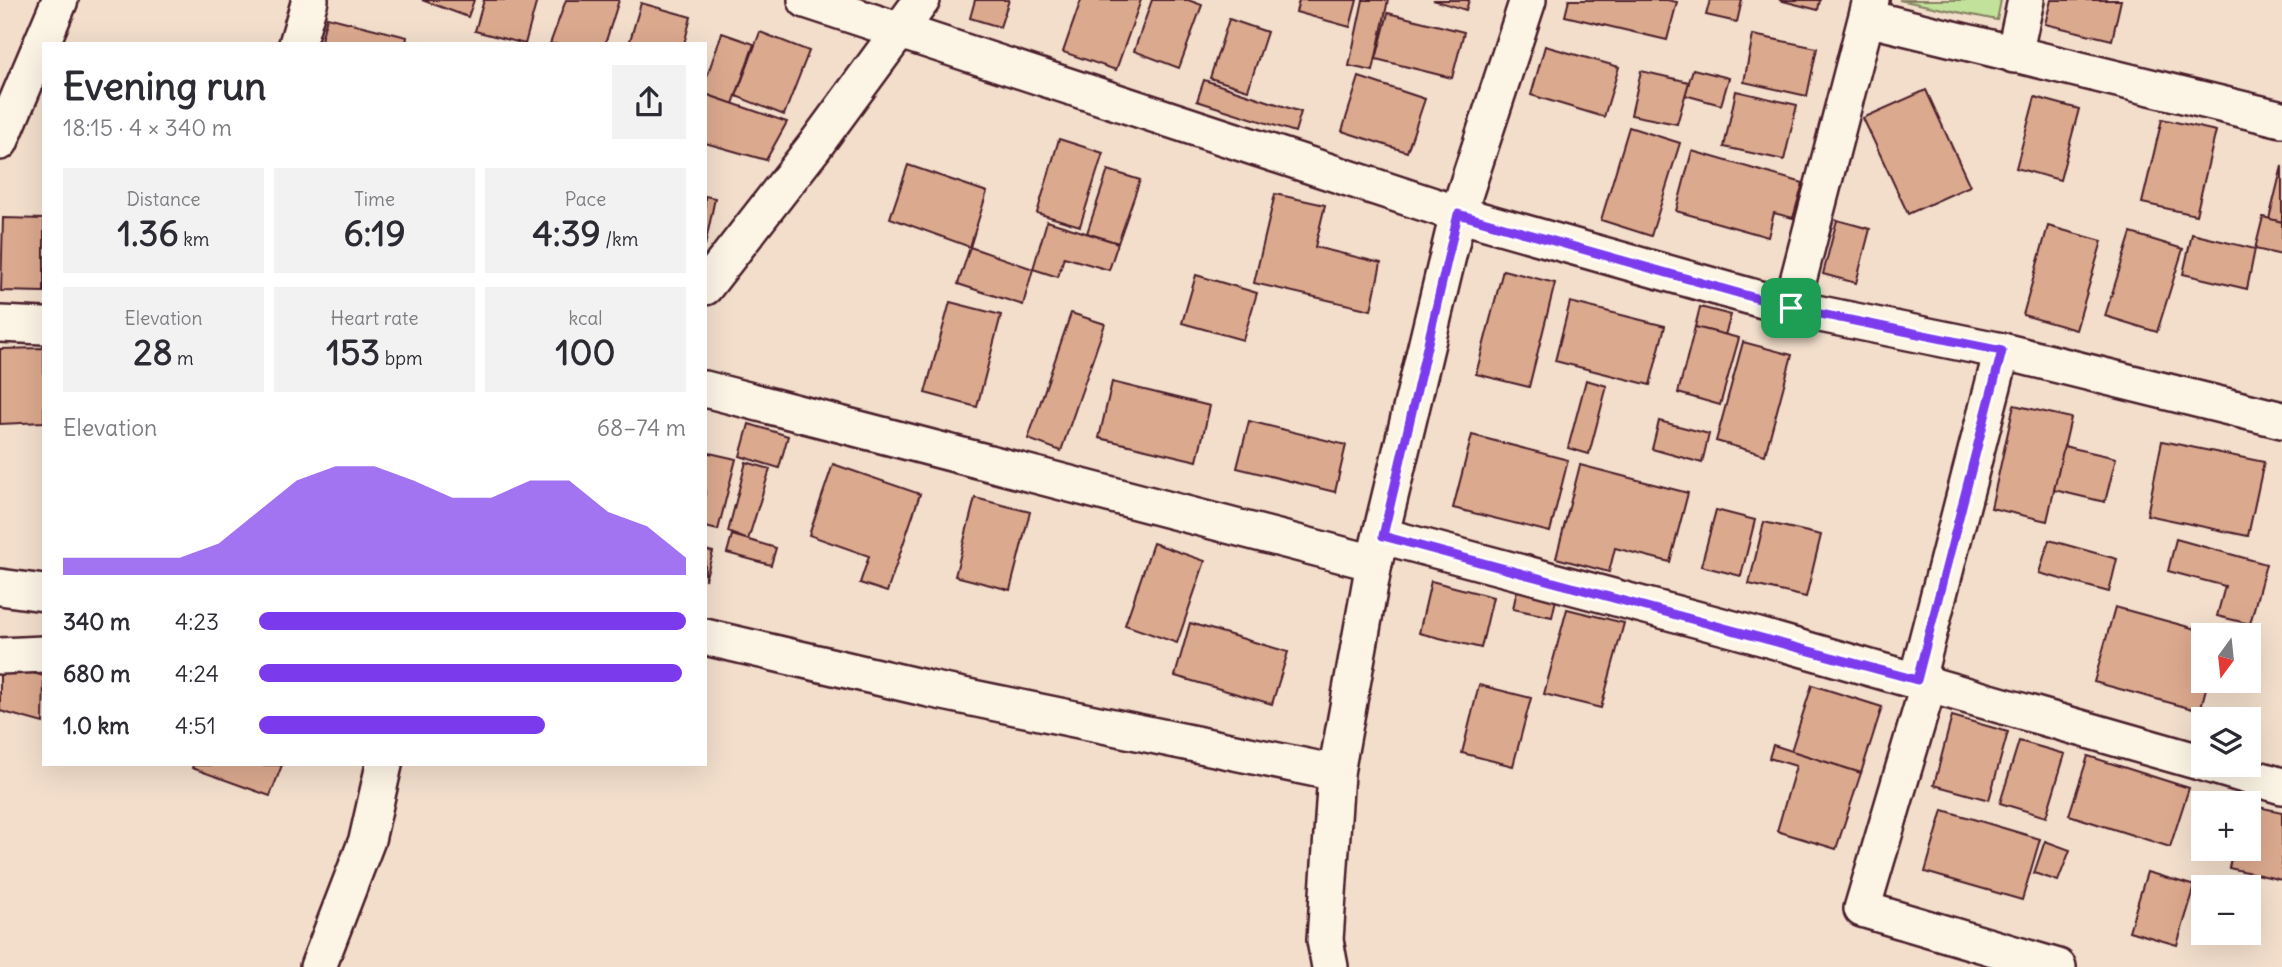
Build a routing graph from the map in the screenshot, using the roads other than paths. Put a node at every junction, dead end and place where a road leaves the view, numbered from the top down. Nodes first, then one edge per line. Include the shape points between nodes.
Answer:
1 (60, 0) edge
2 (310, 0) edge
3 (806, 0) edge
4 (922, 0) edge
5 (1528, 0) edge
6 (2026, 0) edge
7 (1869, 9) edge
8 (901, 29) junction
9 (42, 42) edge
10 (298, 42) edge
11 (42, 43) edge
12 (2014, 55) junction
13 (2282, 119) edge
14 (0, 142) edge
15 (1458, 214) junction
16 (707, 284) edge
17 (1791, 308) junction
18 (0, 324) edge
19 (42, 326) edge
20 (2002, 351) junction
21 (707, 389) edge
22 (2282, 420) edge
23 (1379, 550) junction
24 (0, 587) edge
25 (42, 593) edge
26 (707, 636) edge
27 (42, 654) edge
28 (0, 656) edge
29 (1923, 681) junction
30 (2191, 759) edge
31 (384, 766) edge
32 (1336, 773) junction
33 (2251, 777) edge
34 (2282, 786) edge
35 (1322, 958) edge
36 (318, 967) edge
37 (2058, 967) edge

1 - 9 street
2 - 10 street
3 - 8 street
4 - 8 street
5 - 15 street
6 - 12 street
7 - 12 street
7 - 17 street
8 - 15 street
8 - 16 street
11 - 14 street
12 - 13 street
15 - 17 street
15 - 23 street
17 - 20 street
18 - 19 street
20 - 22 street
20 - 29 street
21 - 23 street
23 - 29 street
23 - 32 street
24 - 25 street
26 - 32 street via 929,689
27 - 28 street
29 - 30 street
29 - 37 street via 1862,909
31 - 36 street via 367,840
32 - 35 street
33 - 34 street

